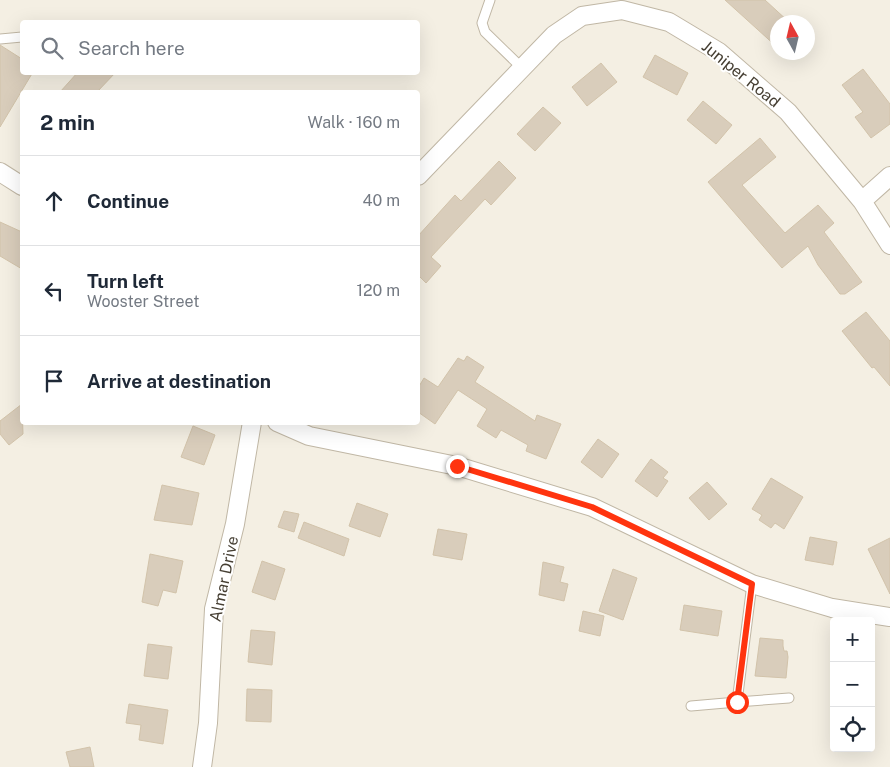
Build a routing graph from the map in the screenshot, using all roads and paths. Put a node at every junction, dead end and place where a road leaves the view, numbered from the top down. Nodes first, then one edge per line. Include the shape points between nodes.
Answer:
1 (490, 0) edge
2 (20, 37) edge
3 (0, 40) edge
4 (521, 67) junction
5 (0, 172) edge
6 (420, 174) edge
7 (890, 176) edge
8 (20, 185) edge
9 (862, 201) junction
10 (890, 245) edge
11 (252, 425) edge
12 (284, 425) edge
13 (752, 584) junction
14 (890, 617) edge
15 (789, 698) dead end
16 (737, 702) junction
17 (691, 706) dead end
18 (202, 767) edge

1 - 4 lane via 482,23 485,32
2 - 3 lane
4 - 6 street, Juniper Road
4 - 9 street, Juniper Road via 554,35 582,16 622,10 669,22 719,52 788,112
5 - 8 street
7 - 9 street
9 - 10 street, Juniper Road
11 - 18 street, Almar Drive via 235,524 214,609 208,723
12 - 13 street via 309,436 457,466 592,507
13 - 14 street via 832,608
13 - 16 lane
15 - 16 lane
16 - 17 lane

